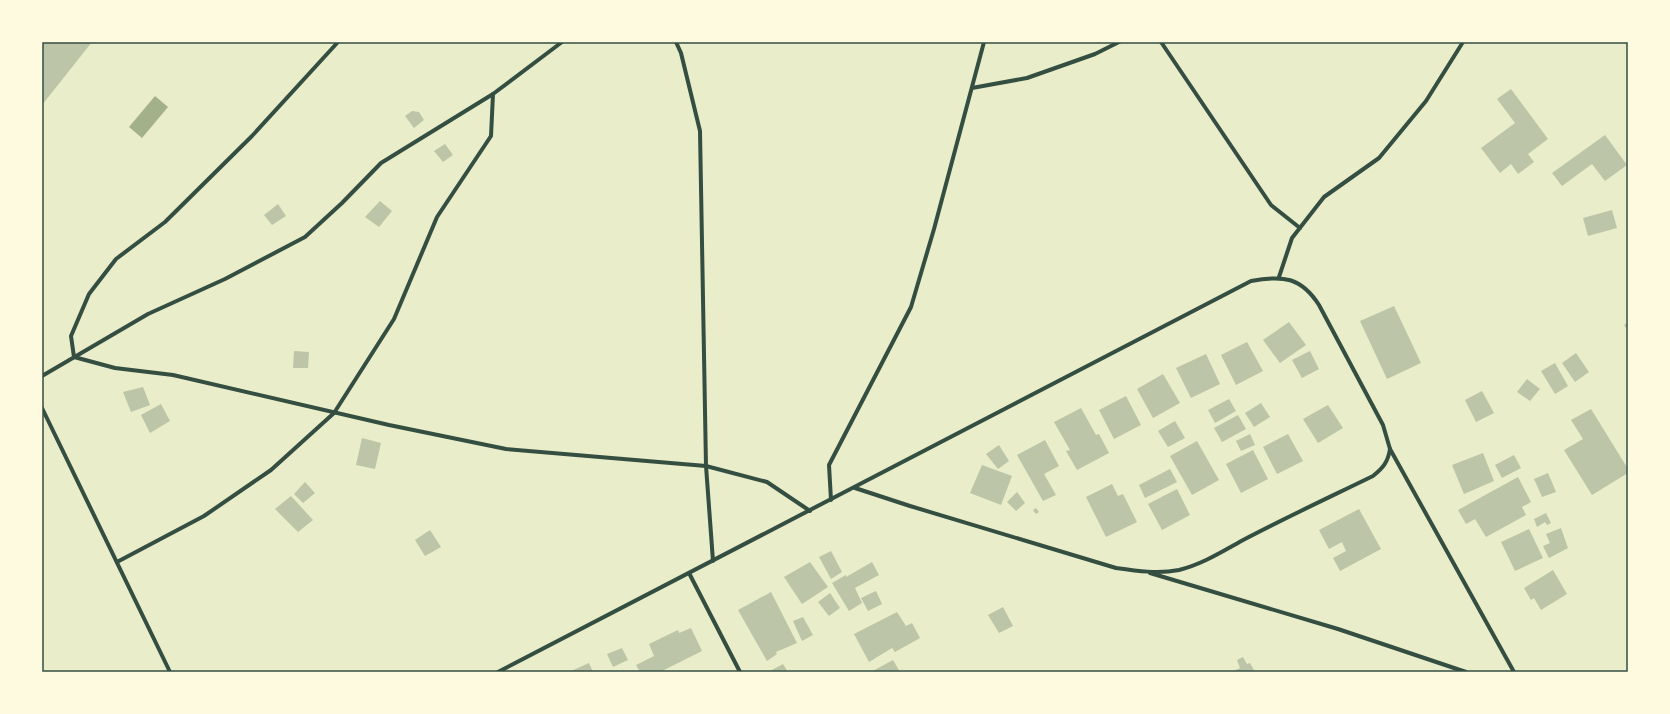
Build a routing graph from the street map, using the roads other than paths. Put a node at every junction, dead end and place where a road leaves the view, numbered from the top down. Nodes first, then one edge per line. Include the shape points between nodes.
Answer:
1 (338, 42) edge
2 (562, 42) edge
3 (676, 42) edge
4 (984, 42) edge
5 (1119, 42) edge
6 (1161, 42) edge
7 (1463, 42) edge
8 (972, 88) junction
9 (493, 94) junction
10 (1300, 228) junction
11 (1279, 277) junction
12 (74, 357) junction
13 (42, 376) edge
14 (42, 408) edge
15 (334, 412) junction
16 (1390, 449) junction
17 (706, 466) junction
18 (855, 488) junction
19 (832, 500) junction
20 (810, 511) junction
21 (713, 561) junction
22 (117, 562) junction
23 (1146, 572) junction
24 (689, 573) junction
25 (170, 672) edge
26 (498, 672) edge
27 (740, 672) edge
28 (1466, 672) edge
29 (1514, 672) edge

1 - 12 street via 252,136 165,222 116,259 90,294 71,336
2 - 9 street
3 - 17 street via 700,131
4 - 8 street
5 - 8 street via 1095,54 1027,78
6 - 10 street via 1271,205
7 - 10 street via 1426,101 1379,158 1324,196
8 - 19 street via 911,307 830,465
9 - 12 street via 380,163 342,203 305,236 225,279 148,314
9 - 15 street via 491,136 436,217 394,319
10 - 11 street via 1292,238
11 - 16 street via 1289,279 1307,289 1316,300 1382,425
11 - 18 street via 1251,281
12 - 13 street
12 - 15 street via 115,368 173,375
14 - 22 street
15 - 17 street via 506,449
15 - 22 street via 271,470 204,516
16 - 23 street via 1388,459 1373,476 1212,558 1178,570
16 - 29 street
17 - 20 street via 768,482
17 - 21 street
18 - 19 street
18 - 23 street via 1116,568
19 - 20 street
20 - 21 street
21 - 24 street
22 - 25 street
23 - 28 street via 1338,629
24 - 26 street
24 - 27 street

